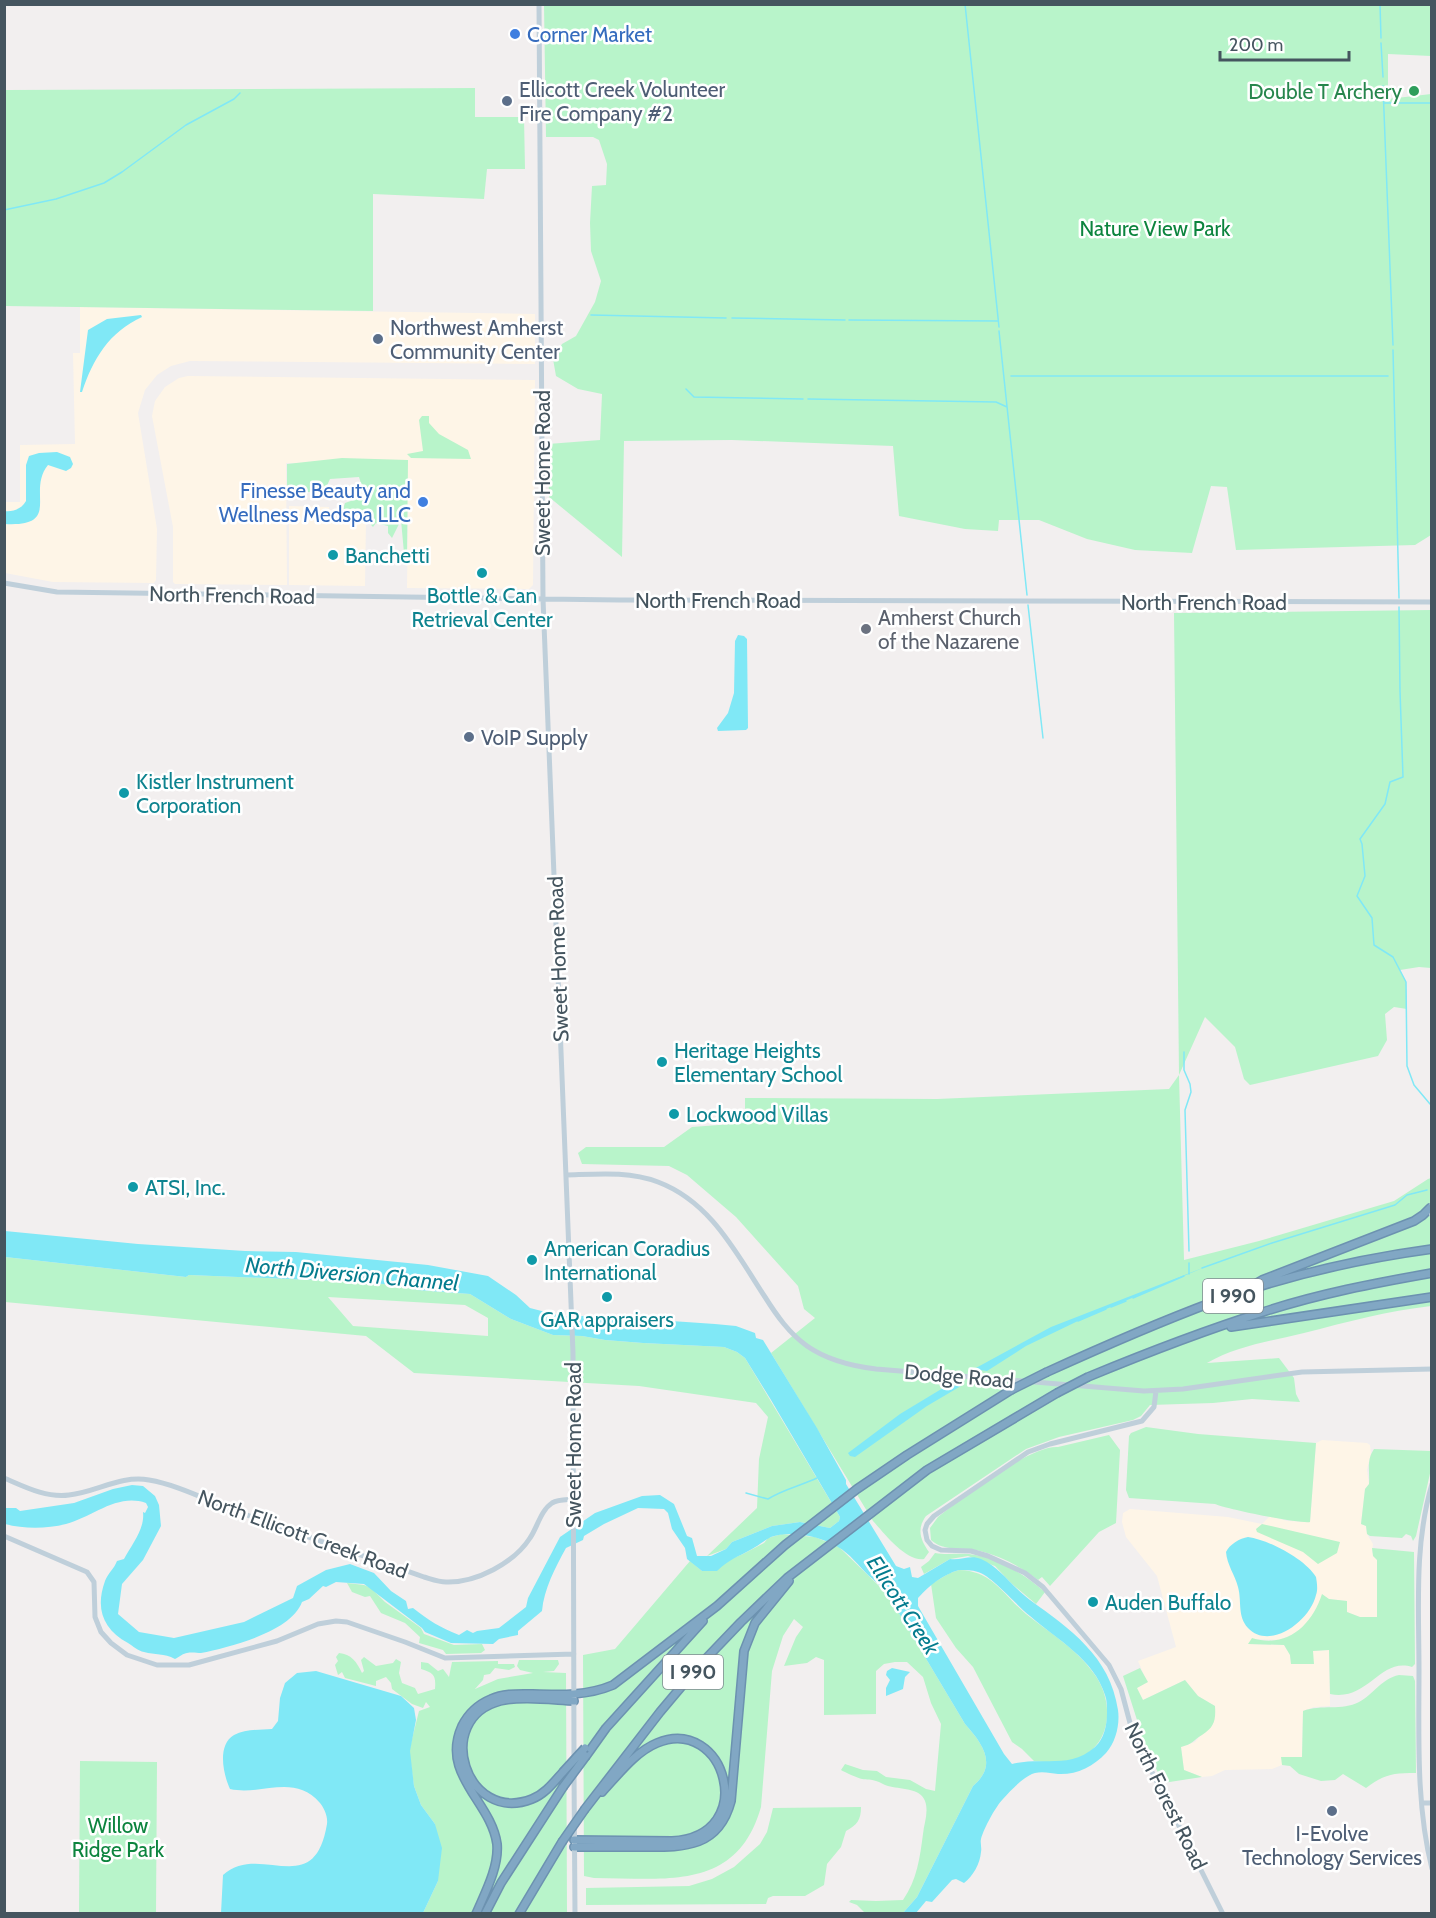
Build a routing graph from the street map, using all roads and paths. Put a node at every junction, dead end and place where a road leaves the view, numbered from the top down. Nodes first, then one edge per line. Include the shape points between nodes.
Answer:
1 (539, 4) edge
2 (4, 583) edge
3 (543, 599) junction
4 (1431, 602) edge
5 (567, 1175) junction
6 (1431, 1206) edge
7 (1431, 1216) edge
8 (1429, 1249) edge
9 (1431, 1273) edge
10 (1238, 1294) junction
11 (1431, 1297) edge
12 (1213, 1329) junction
13 (1431, 1369) edge
14 (1156, 1391) junction
15 (4, 1478) edge
16 (1431, 1484) edge
17 (574, 1499) junction
18 (4, 1536) edge
19 (802, 1566) junction
20 (717, 1606) junction
21 (574, 1654) junction
22 (574, 1698) junction
23 (585, 1752) junction
24 (1422, 1803) junction
25 (1431, 1803) edge
26 (585, 1809) junction
27 (574, 1844) junction
28 (1431, 1869) edge
29 (476, 1914) edge
30 (485, 1914) edge
31 (519, 1914) edge
32 (575, 1914) edge
33 (1222, 1914) edge

1 - 3 street, Sweet Home Road
2 - 3 street, North French Road via 57,592
3 - 4 street, North French Road
3 - 5 street, Sweet Home Road
5 - 14 street, Dodge Road via 642,1177 688,1198 718,1226 787,1328 807,1346 841,1363
5 - 17 street, Sweet Home Road
6 - 7 street
6 - 10 highway via 1414,1221 1262,1280
8 - 10 highway, I 990 via 1342,1266
9 - 12 highway, I 990 via 1301,1301
10 - 20 highway, I 990, bridge via 1149,1327 1011,1390 865,1484
11 - 12 highway
12 - 19 highway, I 990, bridge via 1088,1377 1004,1422 927,1470
13 - 14 street, Dodge Road via 1302,1372
14 - 33 street, North Forest Road via 1154,1407 1142,1421 1028,1452 932,1517 925,1532 934,1547 984,1554 1033,1579 1103,1656 1119,1685 1139,1746
15 - 17 street, North Ellicott Creek Road via 60,1496 132,1479 161,1482 445,1582 471,1579 503,1564 520,1551 548,1506
16 - 24 street via 1419,1552
17 - 21 street, Sweet Home Road
18 - 21 street via 87,1572 94,1582 96,1621 105,1637 127,1655 157,1665 189,1665 336,1621 396,1638 445,1658
19 - 26 highway, I 990 via 697,1668
19 - 27 highway via 748,1637 741,1665 731,1800 717,1829 701,1842 679,1847
20 - 22 highway via 619,1681
20 - 23 highway, I 990
21 - 22 street, Sweet Home Road
22 - 23 highway, bridge via 507,1700 494,1704 473,1719 466,1730 462,1759 476,1786 495,1799 518,1802 544,1792
22 - 27 street, Sweet Home Road
22 - 29 highway via 501,1695 477,1707 464,1722 457,1742 457,1760 465,1782 494,1831 497,1848 494,1868
23 - 30 highway, I 990, bridge
24 - 25 street
24 - 28 street
26 - 27 highway via 642,1752 666,1740 688,1741 703,1748 717,1761 726,1788 722,1809 710,1827 694,1837
26 - 31 highway, I 990, bridge
27 - 32 street, Sweet Home Road

